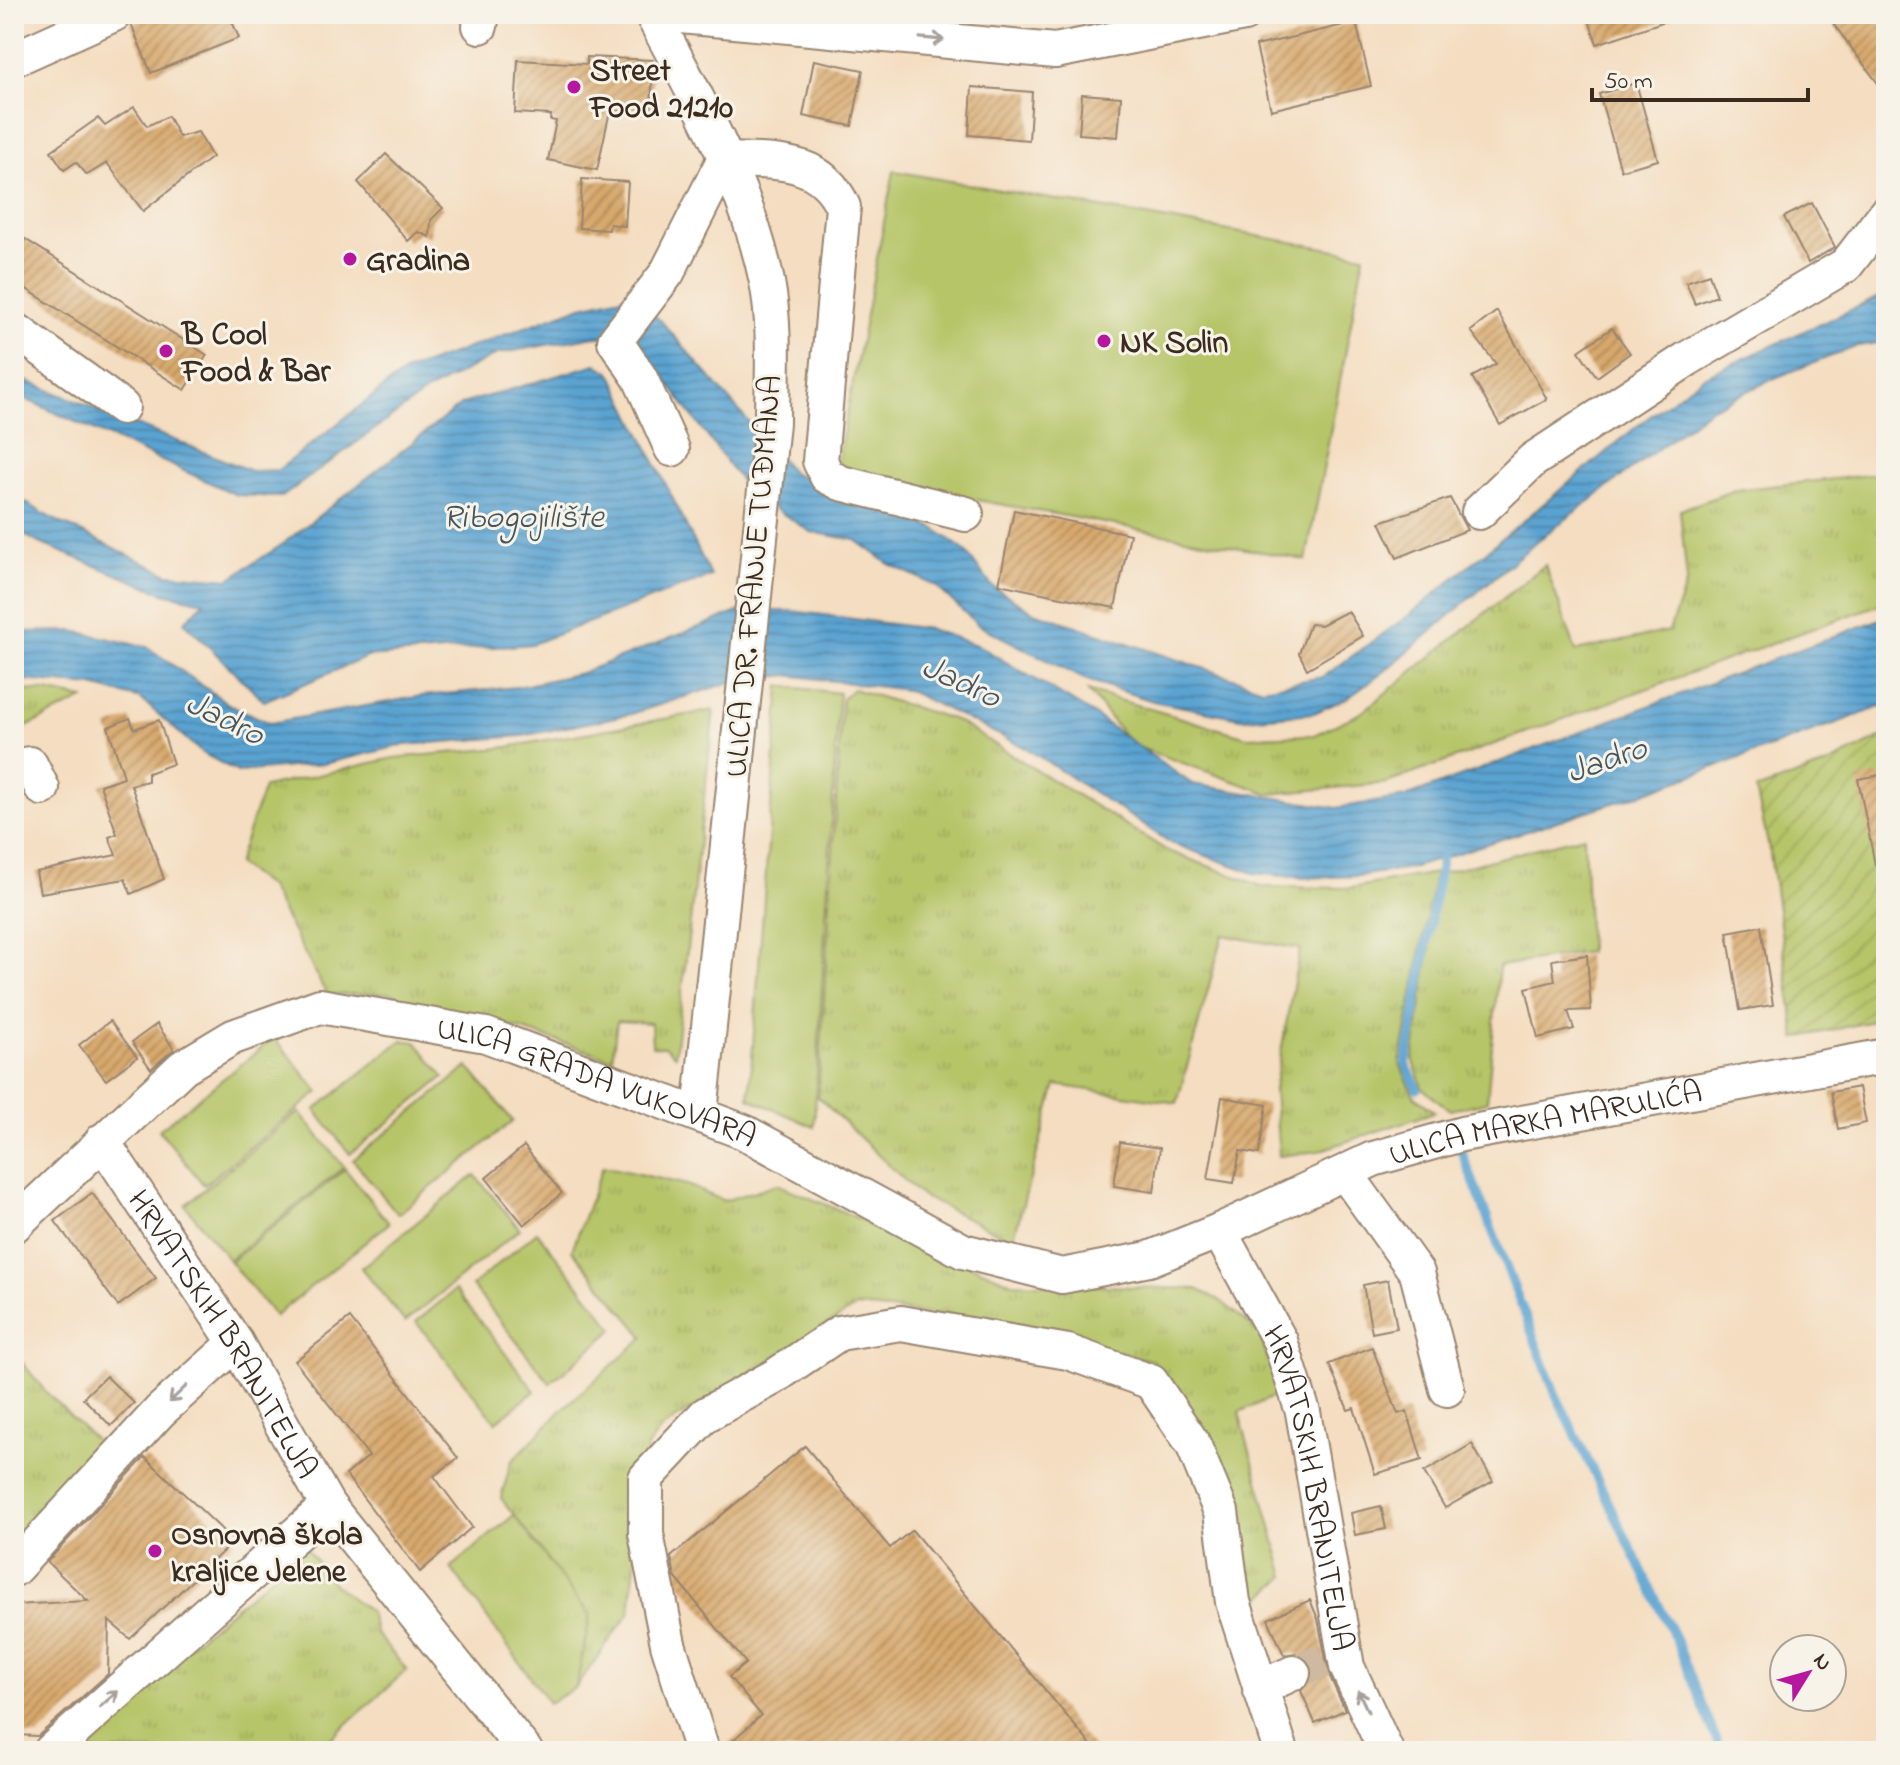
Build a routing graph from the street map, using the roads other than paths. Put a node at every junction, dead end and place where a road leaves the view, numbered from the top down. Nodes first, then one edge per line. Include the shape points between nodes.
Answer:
1 (114, 14) edge
2 (652, 14) edge
3 (659, 14) edge
4 (1244, 14) edge
5 (14, 59) edge
6 (724, 160) junction
7 (1886, 213) edge
8 (14, 329) edge
9 (122, 407) dead end
10 (672, 449) dead end
11 (1479, 512) dead end
12 (966, 514) dead end
13 (14, 766) edge
14 (42, 788) dead end
15 (1886, 1056) edge
16 (700, 1113) junction
17 (102, 1141) junction
18 (1345, 1173) junction
19 (14, 1225) edge
20 (1219, 1231) junction
21 (236, 1343) junction
22 (1447, 1389) dead end
23 (328, 1506) junction
24 (14, 1569) edge
25 (1293, 1673) tunnel mouth
26 (1260, 1688) junction
27 (51, 1751) edge
28 (525, 1751) edge
29 (702, 1751) edge
30 (1281, 1751) edge
31 (1386, 1751) edge

1 - 5 street
2 - 6 street, ULICA DR. FRANJE TUĐMANA
3 -> 4 street via 1055,51
6 - 10 street via 667,273 615,341 640,378
6 - 12 street via 798,163 820,175 843,207 820,461 827,476
6 - 16 street, ULICA DR. FRANJE TUĐMANA via 756,235 768,286 772,423
7 - 11 street via 1846,265 1687,359 1533,460
8 - 9 street
13 - 14 street via 30,764
15 - 18 street, ULICA MARKA MARULIĆA via 1517,1121 1373,1159
16 - 17 street, ULICA GRADA VUKOVARA via 486,1035 320,1006 233,1037 183,1067
16 - 20 street, ULICA GRADA VUKOVARA via 963,1251 1062,1276 1149,1259
17 - 19 street, ULICA GRADA VUKOVARA
17 - 21 street, HRVATSKIH BRANITELJA
18 - 20 street, ULICA MARKA MARULIĆA
18 - 22 street via 1417,1273
31 -> 20 street, HRVATSKIH BRANITELJA via 1339,1652 1303,1412 1280,1341
21 - 23 street, HRVATSKIH BRANITELJA
21 -> 24 street via 160,1411
27 -> 23 street
23 - 28 street, HRVATSKIH BRANITELJA
25 - 26 street
26 - 29 street via 1233,1602 1221,1512 1193,1444 1151,1382 1068,1352 901,1323 839,1333 705,1415 646,1478 646,1534 668,1644
26 - 30 street

